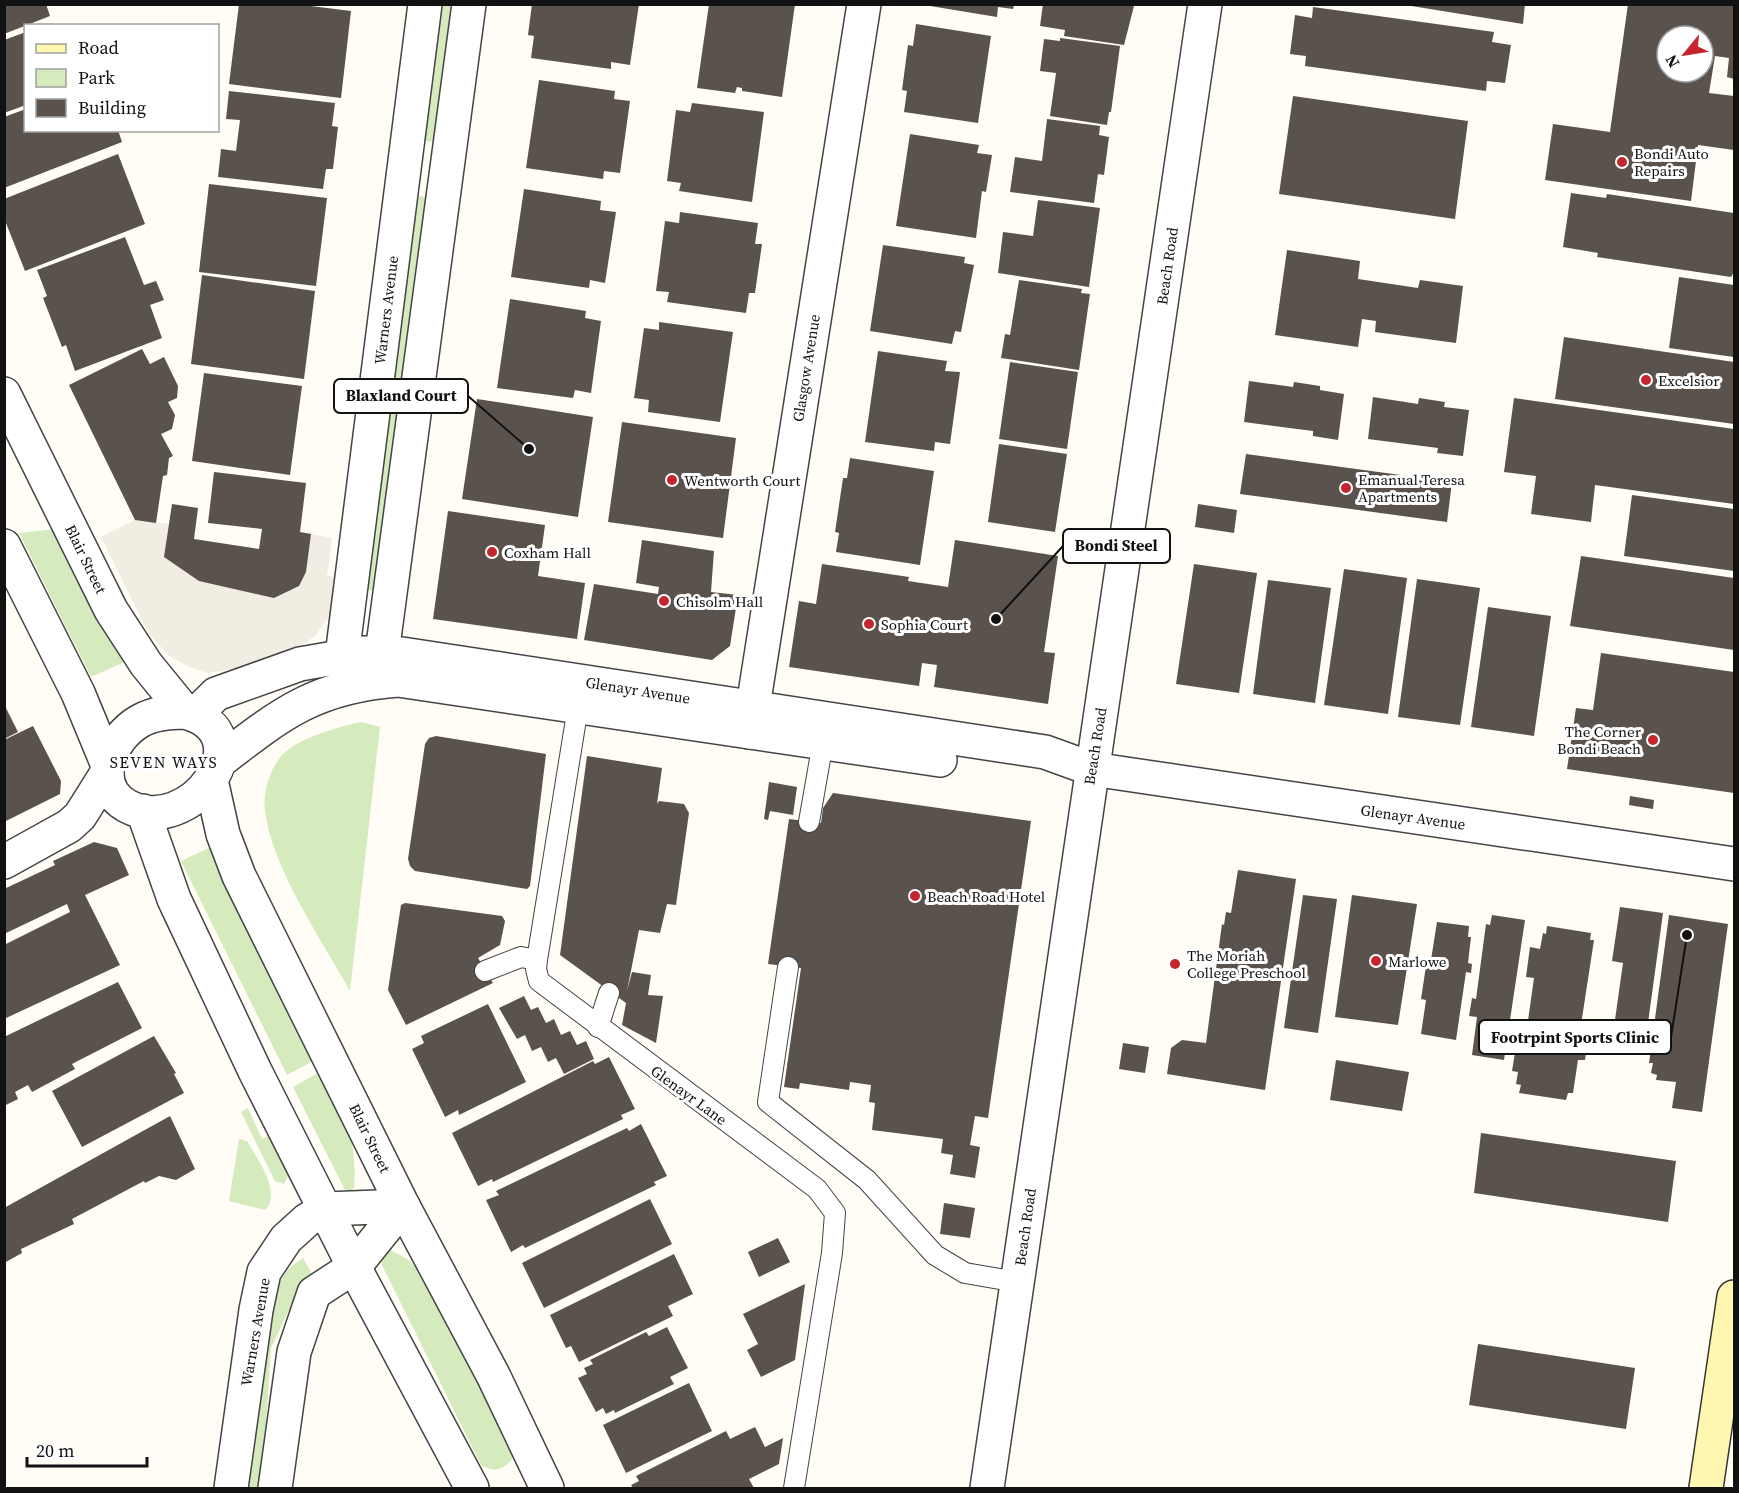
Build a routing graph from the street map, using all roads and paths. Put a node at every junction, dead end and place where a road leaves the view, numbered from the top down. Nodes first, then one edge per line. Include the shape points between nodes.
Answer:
1 (425, 4) edge
2 (469, 4) edge
3 (864, 4) edge
4 (1205, 4) edge
5 (404, 169) junction
6 (446, 174) junction
7 (8, 412) edge
8 (4, 546) edge
9 (384, 667) junction
10 (345, 672) junction
11 (578, 707) junction
12 (190, 714) junction
13 (751, 720) junction
14 (823, 742) junction
15 (107, 768) junction
16 (215, 770) junction
17 (1092, 770) junction
18 (143, 811) junction
19 (809, 822) dead end
20 (4, 862) edge
21 (1734, 864) edge
22 (537, 960) junction
23 (788, 967) dead end
24 (485, 971) dead end
25 (609, 993) dead end
26 (598, 1027) junction
27 (403, 1206) junction
28 (326, 1209) junction
29 (354, 1267) junction
30 (1017, 1282) junction
31 (1734, 1297) edge
32 (540, 1486) edge
33 (231, 1488) edge
34 (275, 1488) edge
35 (472, 1488) edge
36 (794, 1488) edge
37 (987, 1488) edge
38 (1706, 1488) edge

1 - 5 street, Warners Avenue
2 - 6 street
3 - 13 street, Glasgow Avenue
4 - 17 street, Beach Road
5 - 6 street
5 - 10 street, Warners Avenue
6 - 9 street
7 - 12 street, Blair Street via 111,610 146,664
8 - 15 street via 78,693
9 - 10 street, Glenayr Avenue
9 - 11 street, Glenayr Avenue via 398,680
9 - 13 street, Glenayr Avenue
10 - 12 street, Glenayr Avenue via 300,664 216,694
10 - 16 street, Glenayr Avenue via 312,698 274,719
11 - 13 street, Glenayr Avenue
11 - 22 lane, Glenayr Lane
12 - 15 street via 163,713 131,728 116,744
12 - 16 street via 211,725 216,733 221,751
13 - 14 street, Glenayr Avenue
13 - 17 street, Glenayr Avenue via 1045,752
14 - 17 street, Glenayr Avenue via 1042,775
14 - 19 lane
15 - 18 street via 108,783 117,798
15 - 20 street via 80,816
16 - 18 street via 196,796 181,805 164,811
16 - 27 street, Blair Street via 223,834 239,876
17 - 21 street, Glenayr Avenue
17 - 30 street, Beach Road
18 - 28 street via 174,899
22 - 24 lane via 521,957
22 - 26 lane, Glenayr Lane via 540,981
23 - 30 lane via 768,1102 867,1180 935,1255 964,1273
25 - 26 lane
26 - 36 lane, Glenayr Lane via 817,1189 835,1213
27 - 28 street
27 - 29 street
27 - 32 street, Blair Street via 493,1375
28 - 29 street
28 - 33 street, Warners Avenue via 286,1239 264,1272
29 - 34 street via 314,1293 294,1352
29 - 35 street
30 - 37 street, Beach Road
31 - 38 main road

